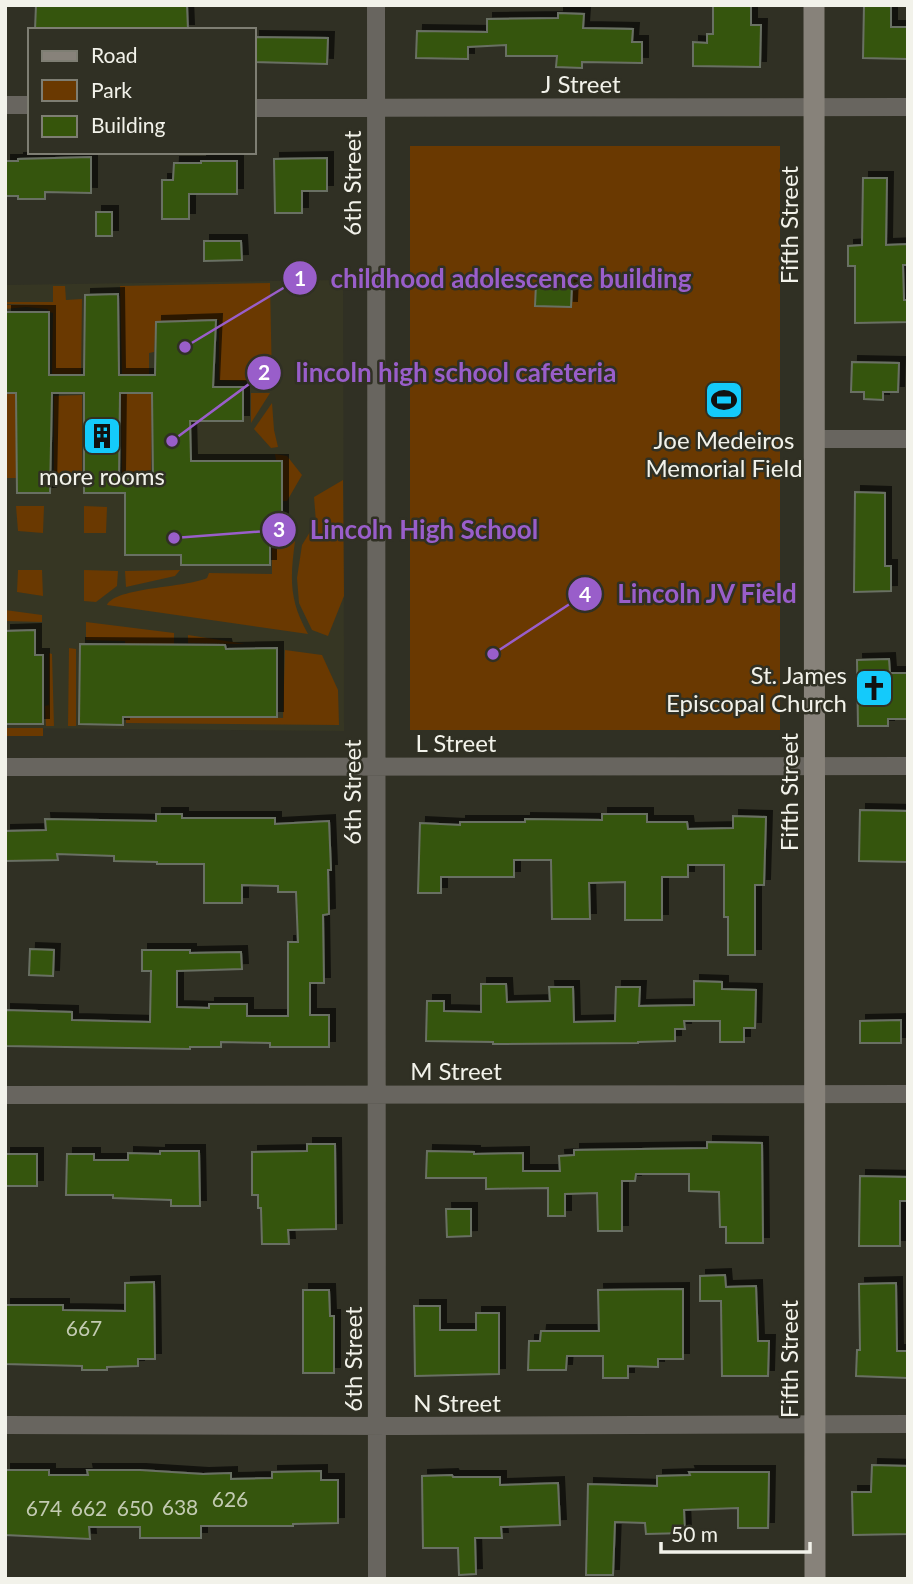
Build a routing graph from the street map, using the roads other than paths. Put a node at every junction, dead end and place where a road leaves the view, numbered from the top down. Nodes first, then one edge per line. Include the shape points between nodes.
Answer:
1 (376, 5) edge
2 (814, 5) edge
3 (5, 105) edge
4 (28, 105) edge
5 (814, 107) junction
6 (908, 107) edge
7 (256, 108) edge
8 (375, 108) junction
9 (814, 439) junction
10 (908, 439) edge
11 (908, 765) edge
12 (375, 766) junction
13 (815, 766) junction
14 (5, 767) edge
15 (377, 1094) junction
16 (815, 1094) junction
17 (908, 1094) edge
18 (5, 1095) edge
19 (376, 1424) junction
20 (814, 1424) junction
21 (908, 1424) edge
22 (5, 1425) edge
23 (377, 1579) edge
24 (815, 1579) edge

1 - 8 street, 6th Street
2 - 5 street, Fifth Street
3 - 4 street
5 - 6 street, J Street
5 - 8 street, J Street
5 - 9 street, Fifth Street
7 - 8 street, J Street
8 - 12 street, 6th Street
9 - 10 street
9 - 13 street, Fifth Street
11 - 13 street, L Street
12 - 13 street, L Street
12 - 14 street, L Street
12 - 15 street, 6th Street
13 - 16 street, Fifth Street
15 - 16 street, M Street
15 - 18 street, M Street
15 - 19 street, 6th Street
16 - 17 street, M Street
16 - 20 street, Fifth Street
19 - 20 street, N Street
19 - 22 street, N Street
19 - 23 street, 6th Street
20 - 21 street, N Street
20 - 24 street, Fifth Street

